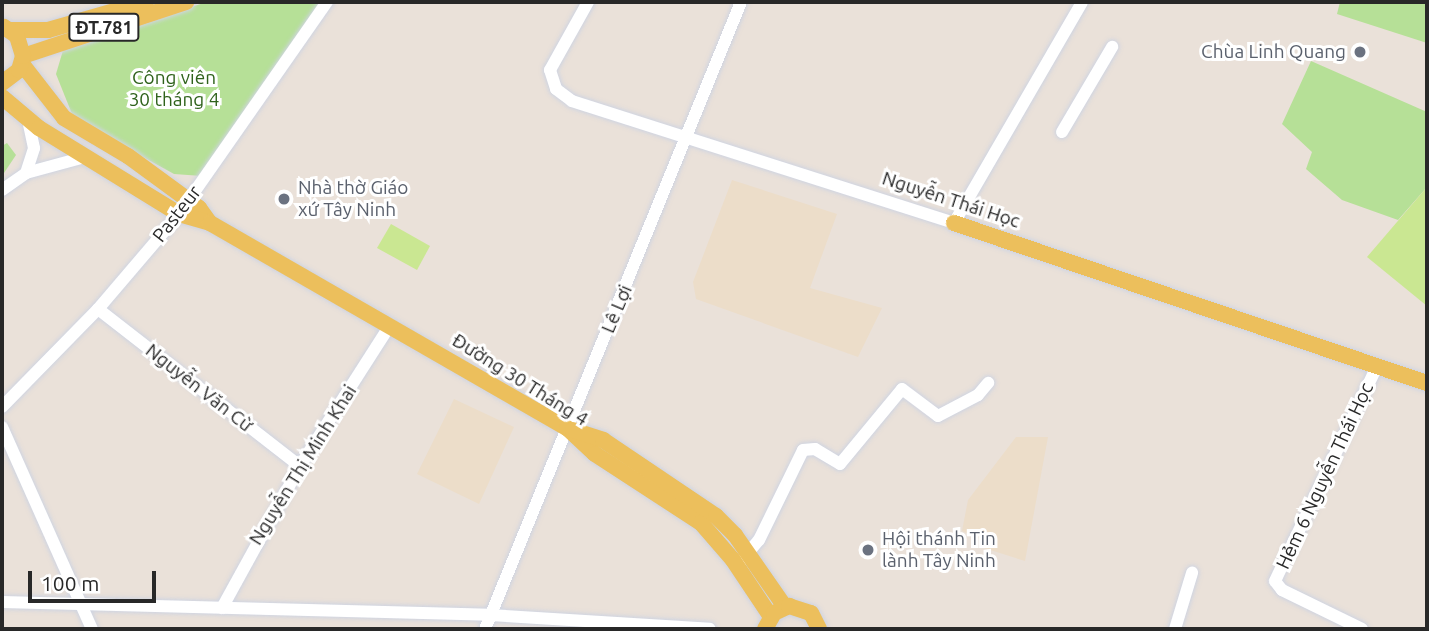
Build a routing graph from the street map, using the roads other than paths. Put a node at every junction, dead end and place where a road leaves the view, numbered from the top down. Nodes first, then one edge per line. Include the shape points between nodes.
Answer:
1 (146, 2) edge
2 (186, 2) edge
3 (327, 2) edge
4 (588, 2) edge
5 (741, 2) edge
6 (1082, 2) edge
7 (6, 28) edge
8 (1112, 47) dead end
9 (23, 60) junction
10 (2, 83) edge
11 (2, 97) edge
12 (28, 119) junction
13 (1062, 132) dead end
14 (689, 135) junction
15 (85, 157) junction
16 (26, 173) junction
17 (2, 190) edge
18 (190, 200) junction
19 (179, 214) junction
20 (210, 223) junction
21 (954, 223) junction
22 (98, 309) junction
23 (390, 325) junction
24 (1377, 366) junction
25 (988, 383) dead end
26 (1427, 383) edge
27 (2, 407) edge
28 (2, 427) edge
29 (567, 428) junction
30 (300, 466) junction
31 (742, 559) junction
32 (1192, 573) dead end
33 (2, 602) edge
34 (81, 604) junction
35 (785, 607) junction
36 (222, 608) junction
37 (490, 615) junction
38 (768, 623) edge
39 (92, 629) edge
40 (485, 629) edge
41 (710, 629) edge
42 (823, 629) edge
43 (1175, 629) edge
44 (1362, 629) edge

1 - 7 main road, ĐT.781 via 48,30
2 - 9 main road, ĐT.781
3 - 18 street, Pasteur
4 - 14 street, Nguyễn Thái Học via 554,58 550,70 556,89 577,103
5 - 14 street, Lê Lợi
6 - 21 street
7 - 9 main road, Đường 30 Tháng 4 via 21,42
8 - 13 street
9 - 10 main road via 14,76
9 - 18 main road, Đường 30 Tháng 4 via 64,118
11 - 12 main road, Đường 30 Tháng 4
12 - 15 main road, Đường 30 Tháng 4
12 - 16 street via 34,148
14 - 21 street, Nguyễn Thái Học
14 - 29 street, Lê Lợi
15 - 16 street
15 - 19 main road, Đường 30 Tháng 4
16 - 17 street
18 - 19 street, Pasteur
18 - 20 main road, Đường 30 Tháng 4
19 - 20 main road, Đường 30 Tháng 4
19 - 22 street, Pasteur
20 - 23 main road, Đường 30 Tháng 4
21 - 24 main road, Nguyễn Thái Học
22 - 27 street, Pasteur
22 - 30 street, Nguyễn Văn Cừ
23 - 29 main road, Đường 30 Tháng 4
23 - 30 street, Nguyễn Thị Minh Khai
24 - 26 main road, Nguyễn Thái Học
24 - 44 street, Hẻm 6 Nguyễn Thái Học via 1277,586
25 - 31 street via 978,395 937,416 902,389 840,464 815,449 803,450
28 - 34 street
29 - 31 main road, Đường 30 Tháng 4 via 595,454 689,513
29 - 31 main road, Đường 30 Tháng 4 via 603,440 716,516
29 - 37 street, Lê Lợi
30 - 36 street, Nguyễn Thị Minh Khai
31 - 35 main road, Đường 30 Tháng 4
31 - 38 main road, Đường 30 Tháng 4
32 - 43 street
33 - 34 street
34 - 36 street
34 - 39 street
35 - 38 main road
35 - 42 main road via 805,609
36 - 37 street
37 - 40 street, Lê Lợi
37 - 41 street

